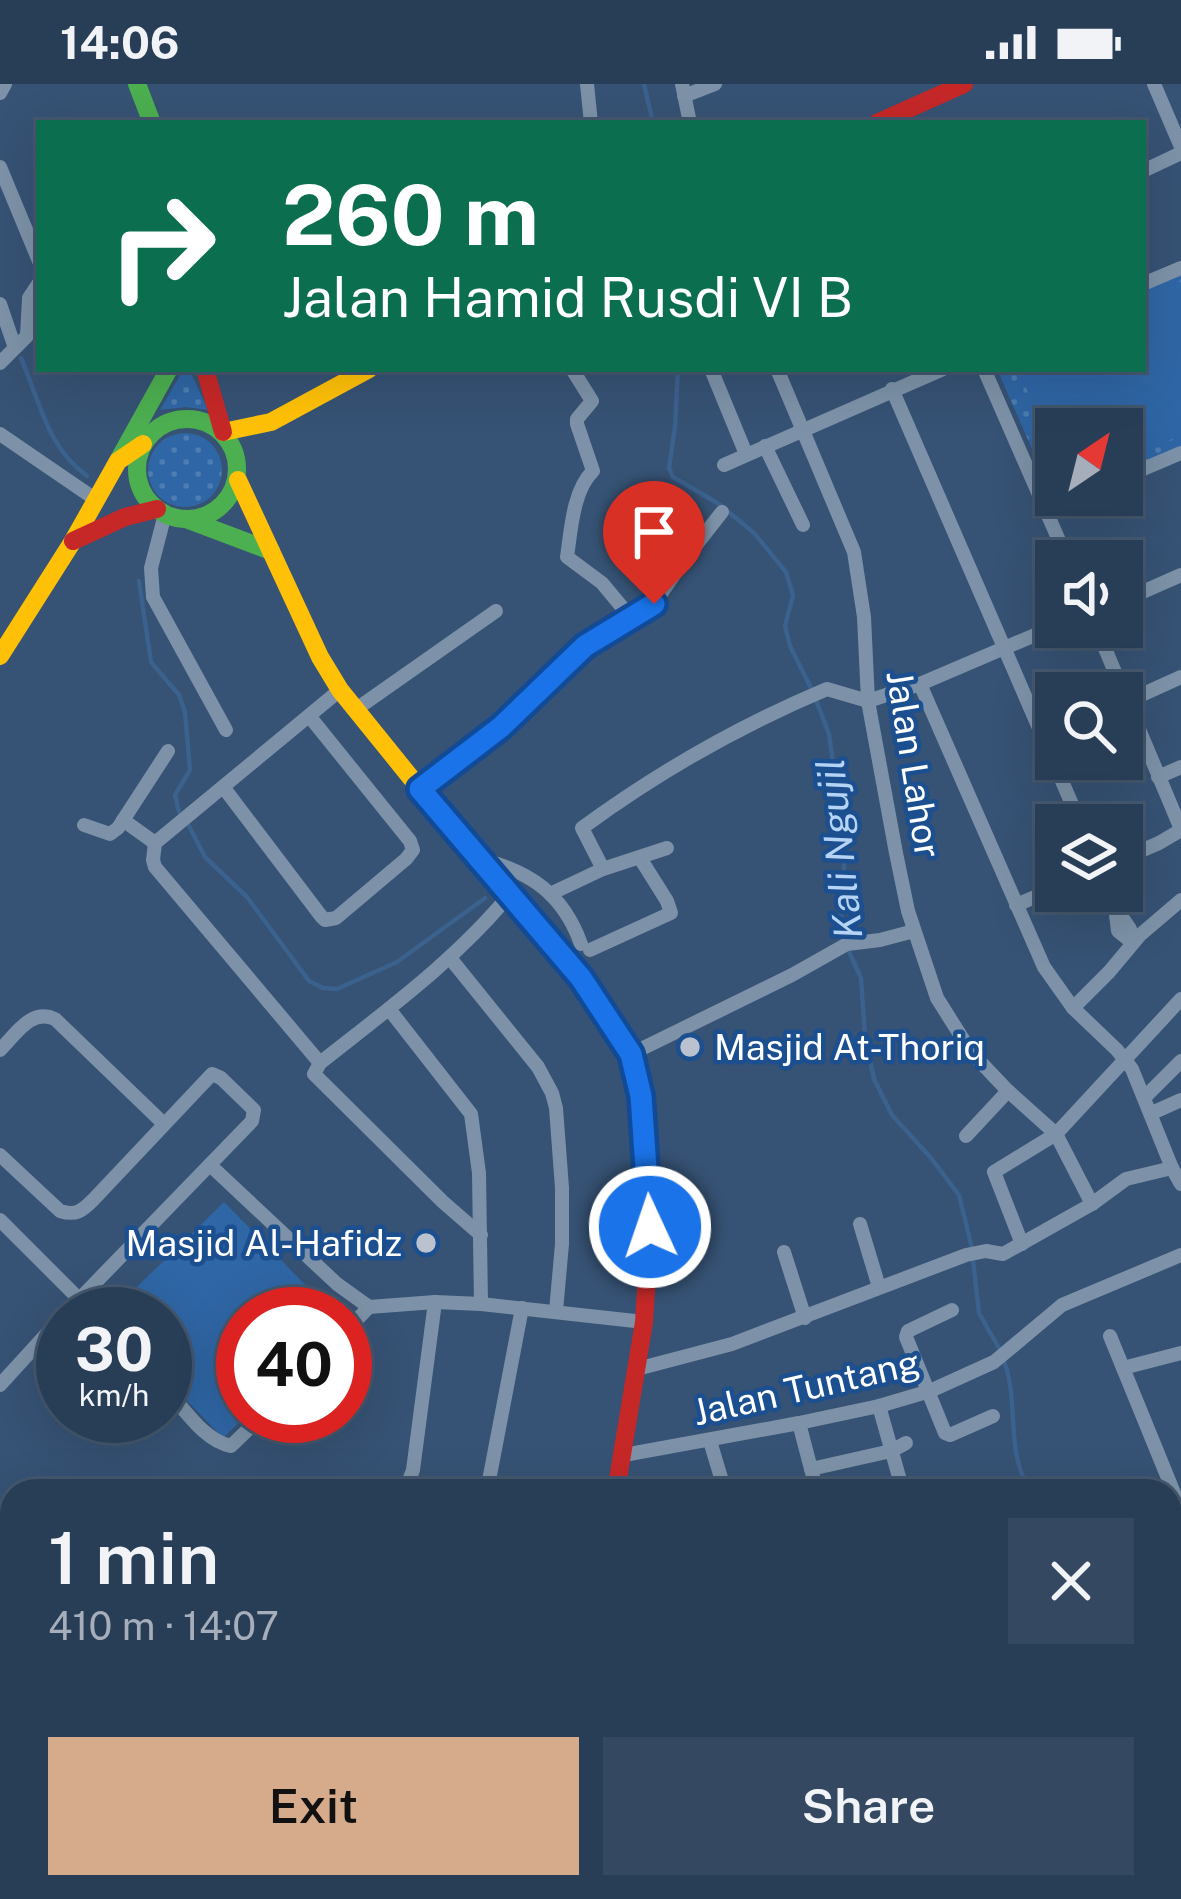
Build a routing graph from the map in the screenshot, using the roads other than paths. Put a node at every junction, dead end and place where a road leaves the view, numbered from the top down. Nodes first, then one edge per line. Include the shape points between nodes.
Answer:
1 (5, 84) edge
2 (137, 84) edge
3 (587, 84) edge
4 (715, 84) edge
5 (964, 84) edge
6 (1154, 84) edge
7 (683, 90) edge
8 (0, 94) edge
9 (151, 120) edge
10 (592, 120) edge
11 (689, 120) edge
12 (886, 120) edge
13 (1181, 150) edge
14 (0, 167) edge
15 (1146, 169) edge
16 (36, 255) edge
17 (1181, 268) edge
18 (1146, 283) edge
19 (36, 288) edge
20 (0, 304) edge
21 (15, 348) junction
22 (0, 363) edge
23 (167, 372) edge
24 (206, 372) edge
25 (364, 372) edge
26 (574, 372) edge
27 (717, 372) edge
28 (777, 372) edge
29 (935, 372) edge
30 (985, 372) edge
31 (892, 389) junction
32 (148, 408) junction
33 (271, 422) junction
34 (802, 429) junction
35 (223, 432) junction
36 (0, 434) edge
37 (145, 441) junction
38 (765, 446) junction
39 (1181, 453) edge
40 (746, 454) junction
41 (117, 463) junction
42 (724, 465) dead end
43 (1143, 469) edge
44 (238, 474) junction
45 (1035, 484) edge
46 (95, 499) junction
47 (161, 511) junction
48 (722, 512) dead end
49 (185, 519) junction
50 (803, 525) dead end
51 (73, 541) junction
52 (272, 550) junction
53 (1181, 575) edge
54 (1143, 592) edge
55 (496, 610) dead end
56 (632, 619) junction
57 (1035, 635) edge
58 (1005, 648) junction
59 (0, 656) edge
60 (1181, 677) edge
61 (920, 684) junction
62 (340, 690) junction
63 (1143, 694) edge
64 (868, 701) junction
65 (356, 710) junction
66 (310, 717) junction
67 (226, 730) dead end
68 (1143, 740) edge
69 (168, 751) dead end
70 (1181, 767) edge
71 (1158, 777) junction
72 (224, 788) junction
73 (420, 789) junction
74 (1072, 804) edge
75 (122, 820) junction
76 (84, 825) dead end
77 (1181, 829) edge
78 (154, 843) junction
79 (667, 848) dead end
80 (1143, 850) edge
81 (640, 858) junction
82 (481, 859) junction
83 (603, 869) junction
84 (512, 893) junction
85 (550, 894) junction
86 (1035, 897) edge
87 (1181, 900) edge
88 (1016, 905) junction
89 (1116, 912) edge
90 (914, 931) junction
91 (1129, 941) junction
92 (582, 942) junction
93 (556, 947) junction
94 (450, 958) junction
95 (1181, 999) edge
96 (1073, 1008) junction
97 (389, 1009) junction
98 (0, 1050) edge
99 (631, 1054) junction
100 (1126, 1061) junction
101 (1181, 1061) edge
102 (320, 1063) junction
103 (1008, 1090) junction
104 (1145, 1097) junction
105 (1181, 1100) edge
106 (1152, 1113) junction
107 (164, 1124) junction
108 (1056, 1134) junction
109 (966, 1136) dead end
110 (0, 1155) edge
111 (210, 1165) junction
112 (1172, 1168) junction
113 (1181, 1184) edge
114 (1092, 1204) junction
115 (0, 1220) edge
116 (860, 1224) dead end
117 (481, 1235) junction
118 (1022, 1244) junction
119 (784, 1252) dead end
120 (1181, 1255) edge
121 (69, 1287) edge
122 (91, 1287) edge
123 (340, 1287) edge
124 (879, 1287) junction
125 (435, 1301) junction
126 (482, 1304) junction
127 (372, 1307) edge
128 (522, 1308) junction
129 (952, 1310) dead end
130 (556, 1312) junction
131 (805, 1318) junction
132 (644, 1322) junction
133 (1110, 1336) dead end
134 (36, 1346) edge
135 (1181, 1353) edge
136 (1124, 1368) junction
137 (637, 1369) junction
138 (0, 1385) edge
139 (930, 1391) junction
140 (879, 1406) junction
141 (993, 1416) dead end
142 (192, 1417) edge
143 (799, 1424) junction
144 (216, 1441) edge
145 (710, 1441) junction
146 (899, 1447) junction
147 (624, 1455) junction
148 (812, 1468) junction
149 (410, 1479) edge
150 (489, 1479) edge
151 (619, 1479) edge
152 (721, 1479) edge
153 (814, 1479) edge
154 (902, 1479) edge
155 (1169, 1479) edge

1 - 8 street
2 - 9 main road
3 - 10 street
4 - 7 street
5 - 12 main road
6 - 13 street
7 - 11 street
13 - 15 street
14 - 16 street
17 - 18 street
19 - 21 street via 27,336
20 - 21 street
21 - 22 street
23 - 32 main road
24 - 35 main road
25 - 33 main road
26 - 56 street via 592,401 577,424 593,471 583,482 567,556
27 - 40 street
28 - 34 street, Jalan Lahor
29 - 31 street
30 - 45 street
31 - 34 street
31 - 58 street
32 - 37 main road
32 - 41 main road
33 - 35 main road
33 - 44 main road
34 - 38 street
34 - 64 street, Jalan Lahor via 854,552
35 - 37 main road via 180,419
35 - 44 main road
36 - 46 street
37 - 41 main road
37 - 47 main road via 139,484
38 - 40 street
38 - 50 street
39 - 43 street
40 - 42 street
41 - 46 main road
44 - 49 main road via 224,504
44 - 52 main road
46 - 51 main road
47 - 49 main road
47 - 51 main road via 101,525
47 - 67 street via 153,597
48 - 56 street via 654,604
49 - 52 main road
51 - 59 main road
52 - 62 main road
53 - 54 street
55 - 65 street
56 - 73 street via 585,646 501,727
57 - 58 street
58 - 61 street
58 - 74 street
60 - 63 street
61 - 64 street
61 - 88 street
62 - 65 main road
62 - 66 street
64 - 83 street via 827,689 643,785 582,828
64 - 90 street, Jalan Lahor
65 - 73 main road
66 - 72 street
66 - 72 street via 413,850 336,918 321,916
68 - 71 street
69 - 75 street
70 - 71 street
71 - 77 street
72 - 78 street
73 - 82 main road
75 - 76 street via 110,834
75 - 78 street
77 - 80 street
78 - 102 street via 155,867
79 - 81 street
81 - 83 street
81 - 92 street via 671,913
82 - 84 main road
82 - 85 street
83 - 85 street
84 - 93 main road
84 - 94 street
85 - 92 street
86 - 88 street
87 - 91 street
88 - 96 street
89 - 91 street
90 - 99 street via 842,947
90 - 103 street, Jalan Lahor via 948,1019
91 - 96 street
92 - 93 street
93 - 99 main road
94 - 97 street
94 - 130 street via 552,1093 562,1188
95 - 100 street
96 - 100 street
97 - 102 street
97 - 117 street via 470,1114
98 - 107 street via 33,1017 47,1015
99 - 132 main road via 650,1227
100 - 104 street
100 - 108 street
101 - 104 street
102 - 117 street via 316,1079
103 - 108 street, Jalan Lahor
103 - 109 street
104 - 106 street
105 - 106 street
106 - 112 street
107 - 110 street via 72,1214
107 - 111 street via 212,1074 244,1097 256,1115
108 - 114 street
108 - 118 street via 994,1172
111 - 122 street
111 - 123 street
112 - 113 street
112 - 114 street via 1132,1176
114 - 118 street
115 - 121 street
116 - 124 street
117 - 126 street
118 - 124 street
119 - 131 street
120 - 139 street, Jalan Tuntang via 1062,1305 994,1361
124 - 131 street
125 - 126 street
125 - 127 street
125 - 149 street
126 - 128 street
128 - 130 street
128 - 150 street
129 - 139 street via 906,1334
130 - 132 street
131 - 137 street
132 - 137 main road
133 - 136 street
134 - 138 street
135 - 136 street
136 - 155 street
137 - 147 main road
139 - 140 street, Jalan Tuntang
139 - 141 street via 948,1435
140 - 143 street, Jalan Tuntang
140 - 146 street
142 - 144 street
143 - 145 street, Jalan Tuntang
143 - 148 street
145 - 147 street, Jalan Tuntang
145 - 152 street
146 - 148 street
146 - 154 street
147 - 151 main road
148 - 153 street

